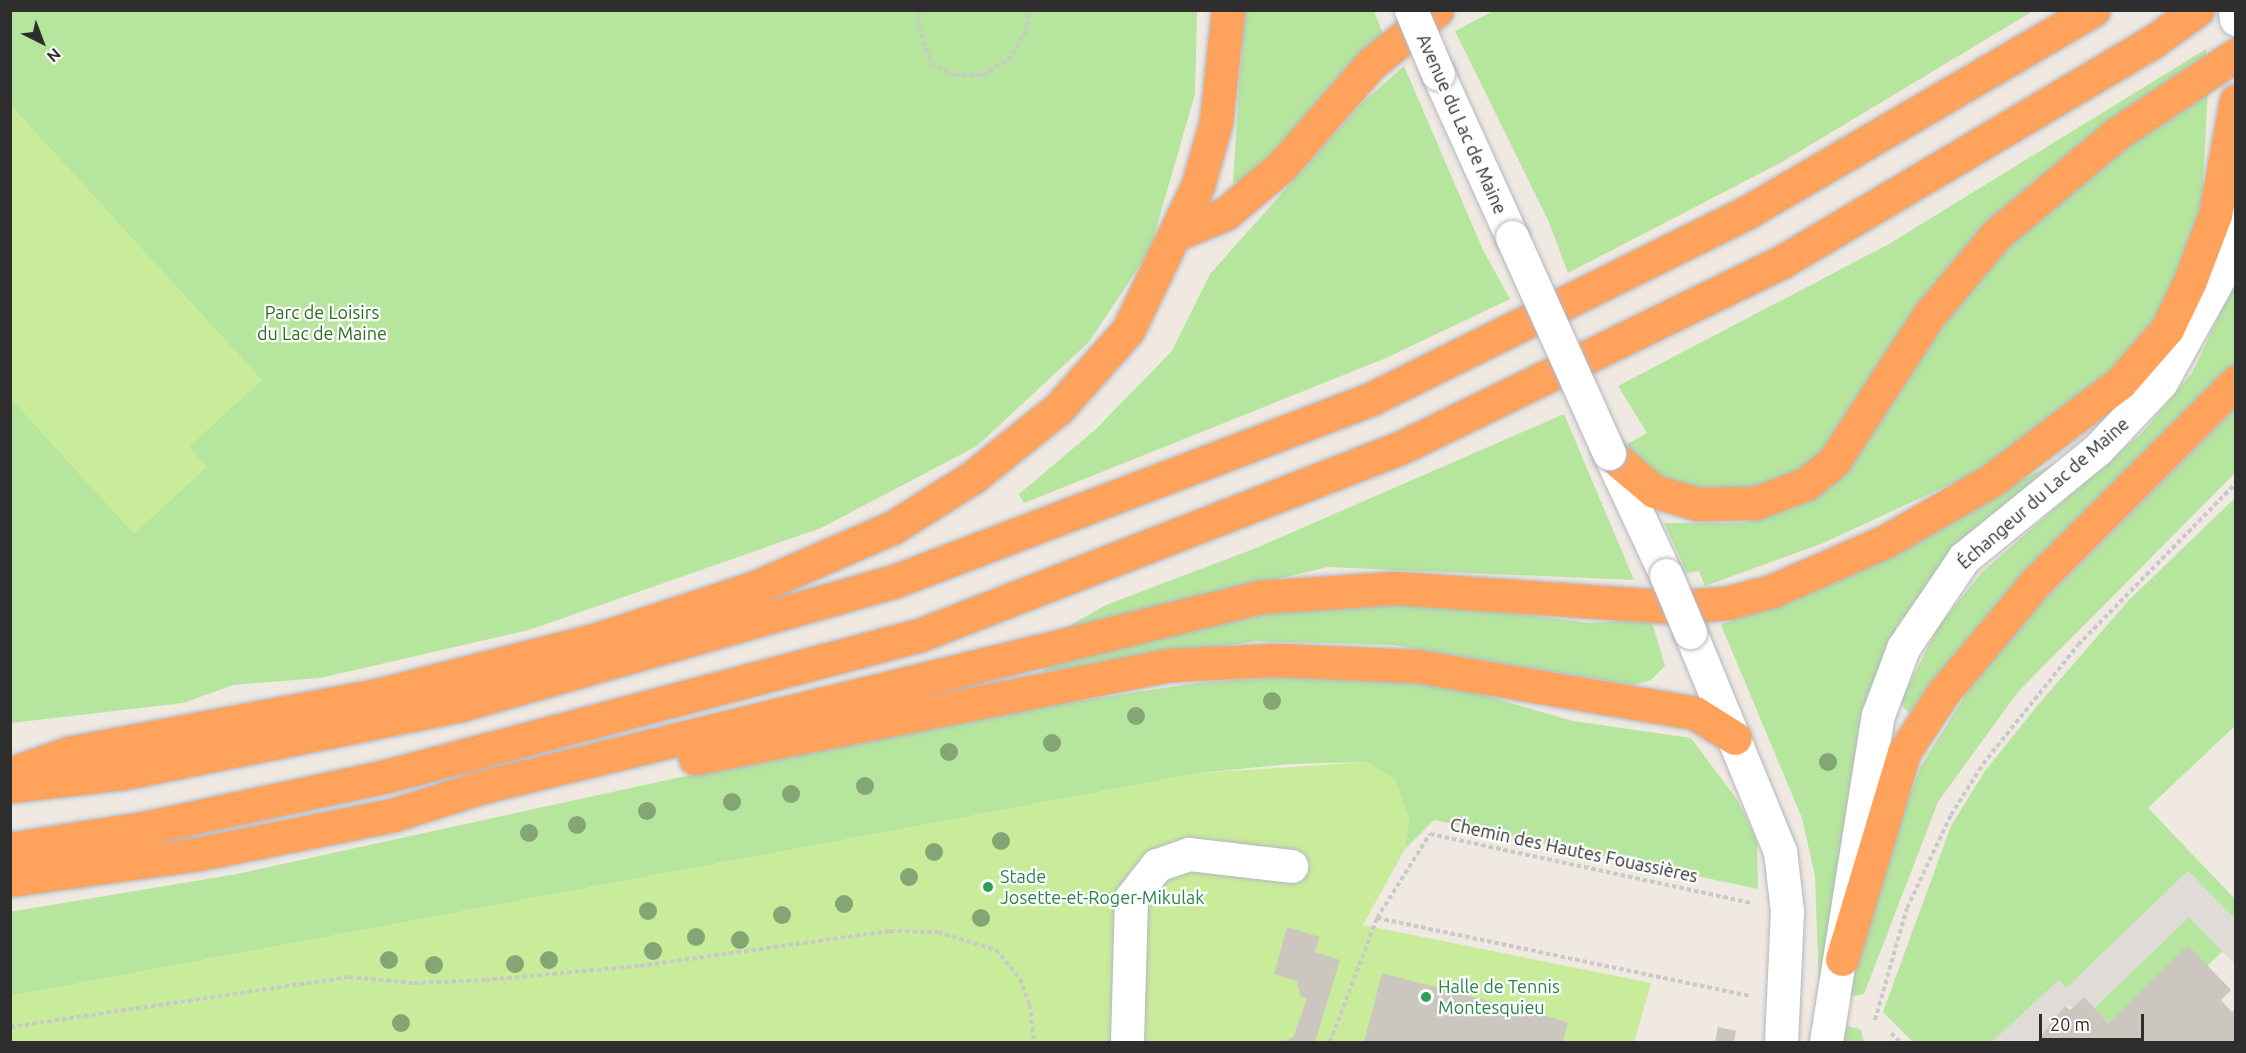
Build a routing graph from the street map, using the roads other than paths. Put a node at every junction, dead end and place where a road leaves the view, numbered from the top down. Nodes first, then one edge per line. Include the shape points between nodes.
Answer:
1 (1228, 10) edge
2 (1411, 10) edge
3 (1437, 10) edge
4 (2093, 10) edge
5 (2197, 10) edge
6 (2235, 10) edge
7 (2235, 19) edge
8 (2235, 55) edge
9 (2235, 101) edge
10 (2235, 212) edge
11 (1174, 235) junction
12 (2235, 382) edge
13 (1610, 453) junction
14 (1735, 738) junction
15 (10, 774) edge
16 (10, 786) edge
17 (393, 815) junction
18 (10, 849) edge
19 (1291, 866) dead end
20 (10, 880) edge
21 (1842, 959) junction
22 (1127, 1042) edge
23 (1781, 1042) edge
24 (1826, 1042) edge

1 - 11 highway via 1216,122 1198,184
2 - 13 street, Avenue du Lac de Maine, bridge
3 - 11 highway via 1371,64 1282,166 1234,207
4 - 16 highway via 1746,213 1371,399 896,581 460,705 123,773
5 - 18 highway via 2151,43 1780,263 1400,448 920,635 379,778 150,827
6 - 7 street
8 - 13 highway via 2115,135 1996,235 1930,314 1834,461 1806,484 1755,503 1698,504 1654,491
9 - 17 highway via 2215,215 2167,329 2137,365 2098,403 1992,480 1886,541 1795,583 1727,603 1674,607 1395,588 1260,597 482,787
10 - 21 street, Échangeur du Lac de Maine via 2221,274 2161,382 2097,450 1964,558 1903,648 1878,715
11 - 15 highway via 1128,330 1059,408 973,477 892,528 756,587 595,640 379,695 69,753
12 - 21 highway via 2036,582 1943,693 1904,752
13 - 14 street, Avenue du Lac de Maine, bridge
14 - 17 highway via 1695,713 1417,666 1276,660 1171,665 484,804
14 - 23 street, Avenue du Lac de Maine via 1776,836
17 - 20 highway via 198,854
19 - 22 street via 1189,854 1157,865 1131,897
21 - 24 street, Échangeur du Lac de Maine

